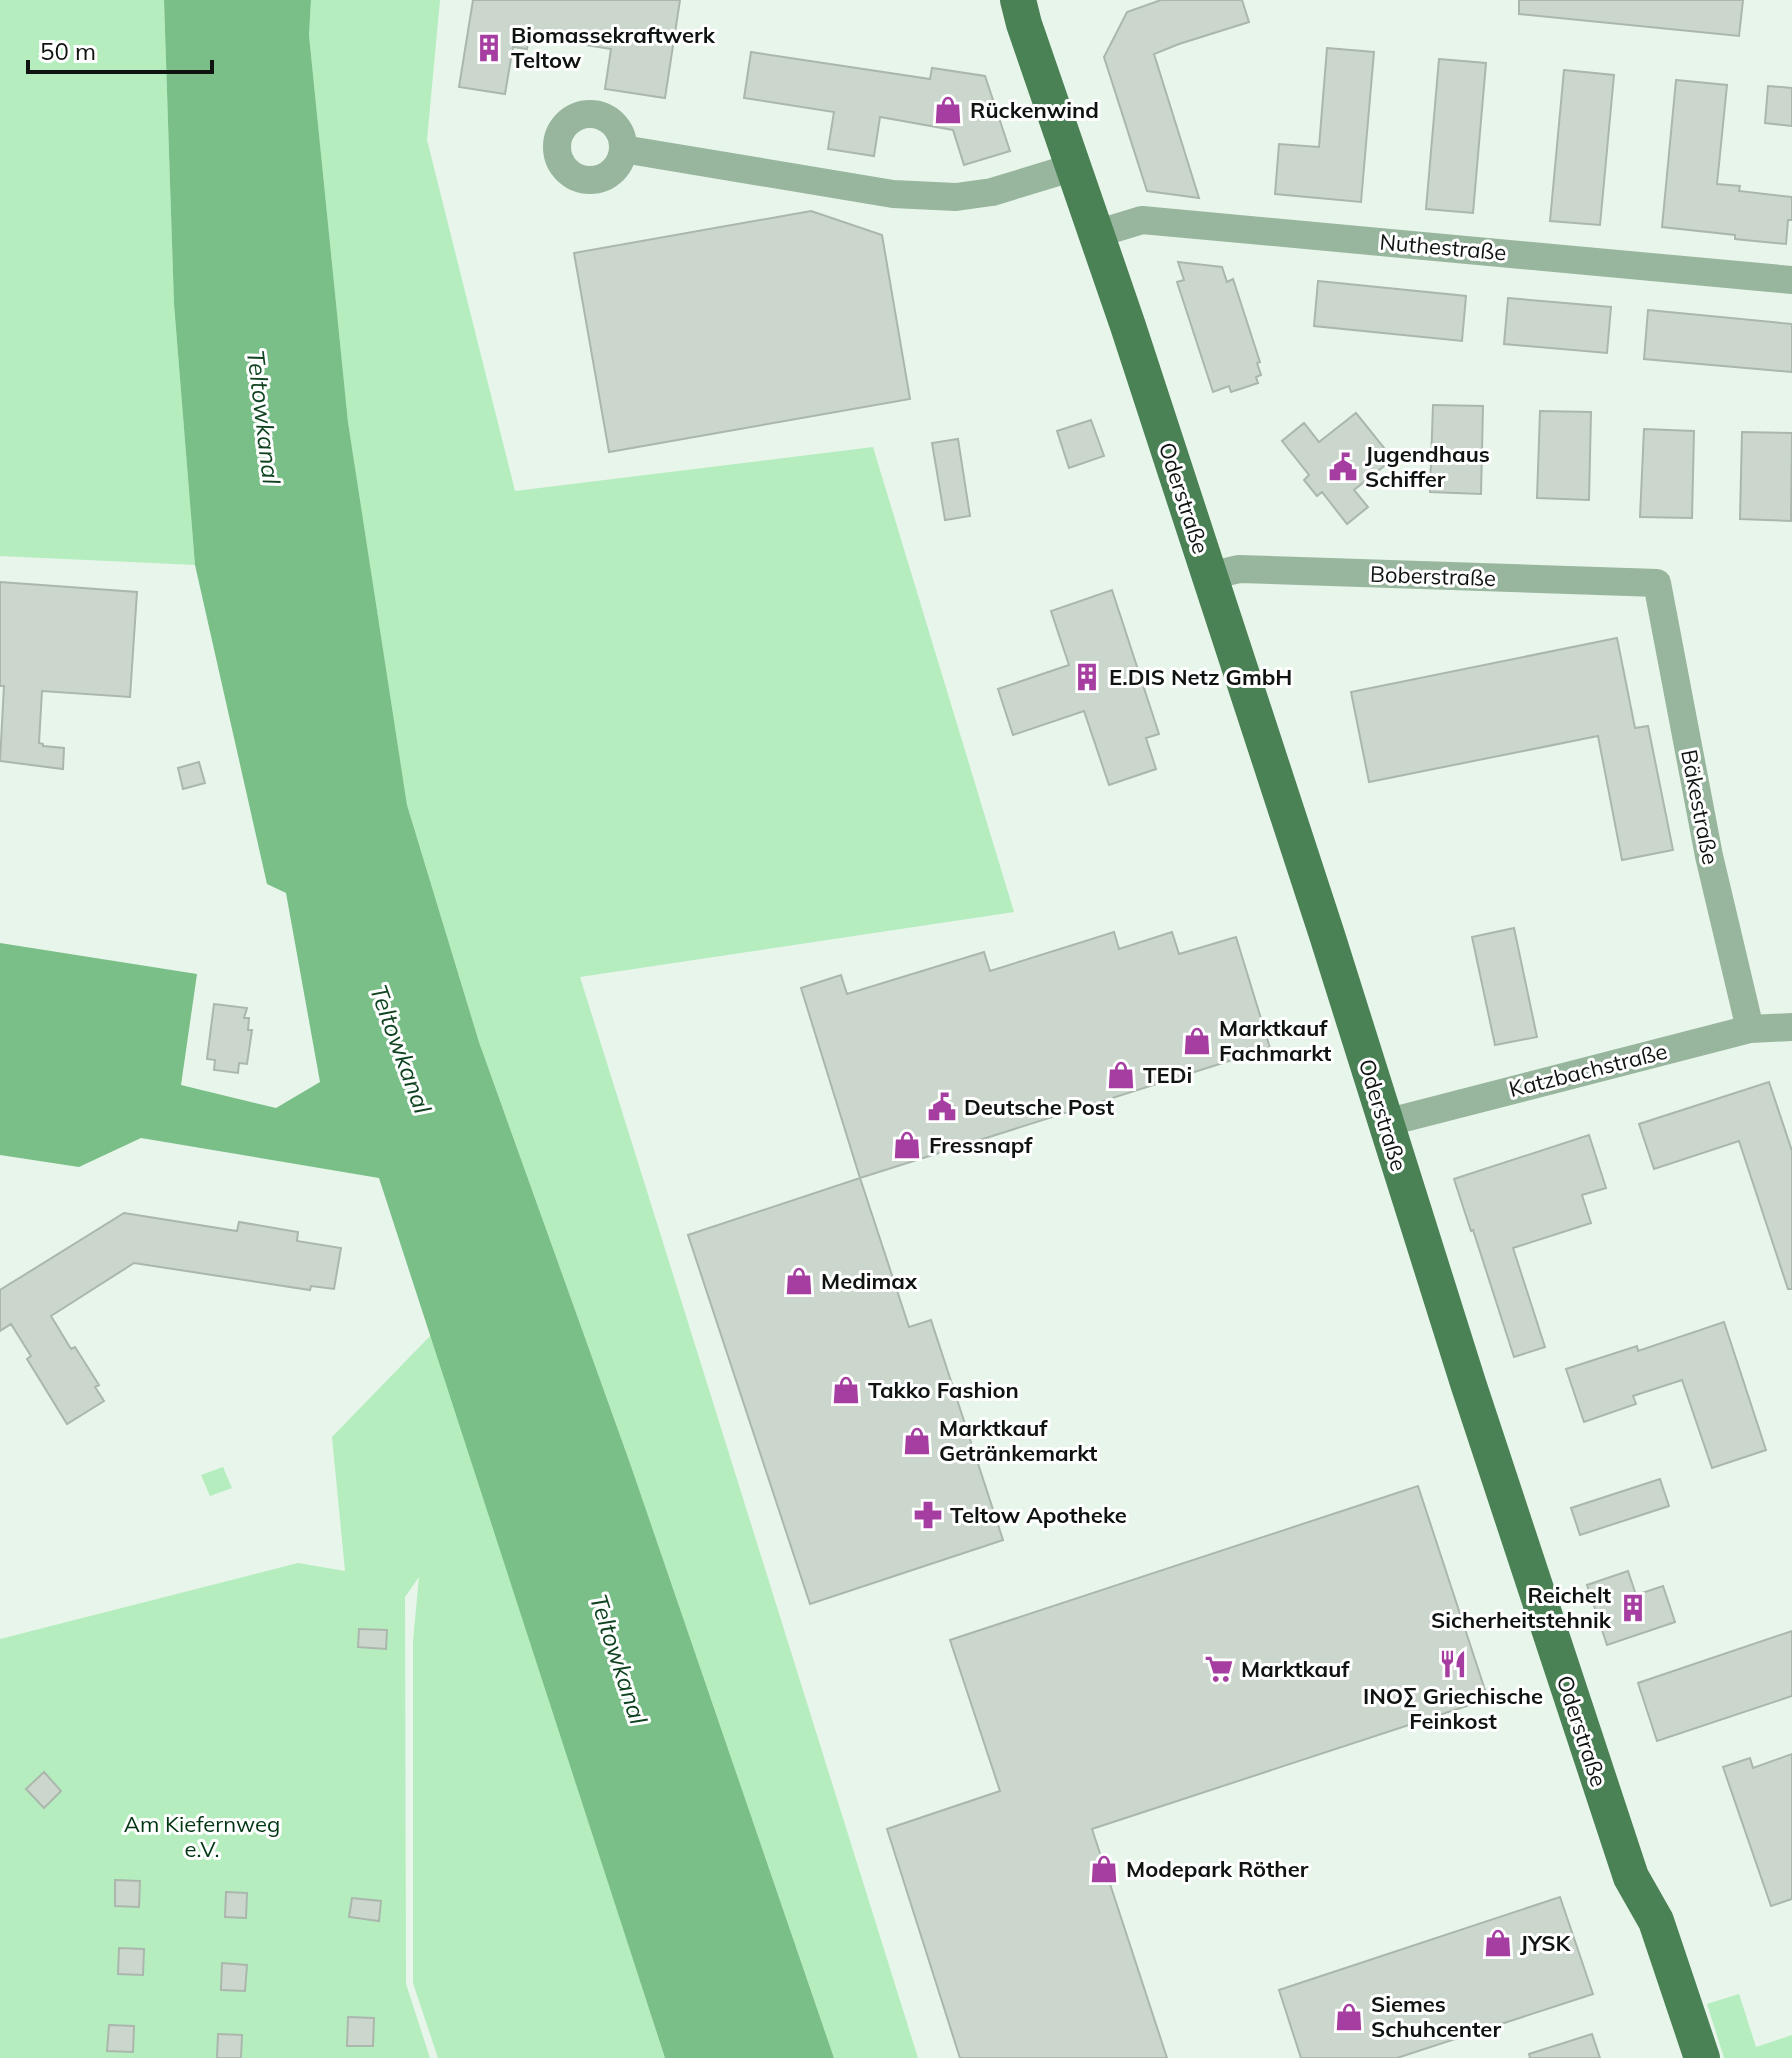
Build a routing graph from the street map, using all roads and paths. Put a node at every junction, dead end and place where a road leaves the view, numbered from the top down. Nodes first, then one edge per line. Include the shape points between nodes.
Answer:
1 (1018, 0) edge
2 (623, 149) dead end
3 (1074, 167) junction
4 (1096, 234) junction
5 (1792, 280) edge
6 (1209, 576) junction
7 (1657, 583) joint
8 (1792, 1027) edge
9 (1750, 1029) junction
10 (1385, 1123) junction
11 (1635, 1886) junction
12 (1677, 2058) edge
13 (1702, 2058) edge

1 - 3 main road, Oderstraße
2 - 3 street via 893,194 956,197 992,192
3 - 4 main road, Oderstraße
4 - 5 street, Nuthestraße via 1142,220
4 - 6 main road, Oderstraße
6 - 7 street, Boberstraße via 1239,569
6 - 10 main road, Oderstraße
7 - 9 street, Bäkestraße via 1709,856
8 - 9 street, Katzbachstraße
9 - 10 street, Katzbachstraße
10 - 11 main road, Oderstraße
11 - 12 main road via 1636,1932
11 - 13 main road, Oderstraße via 1656,1921

